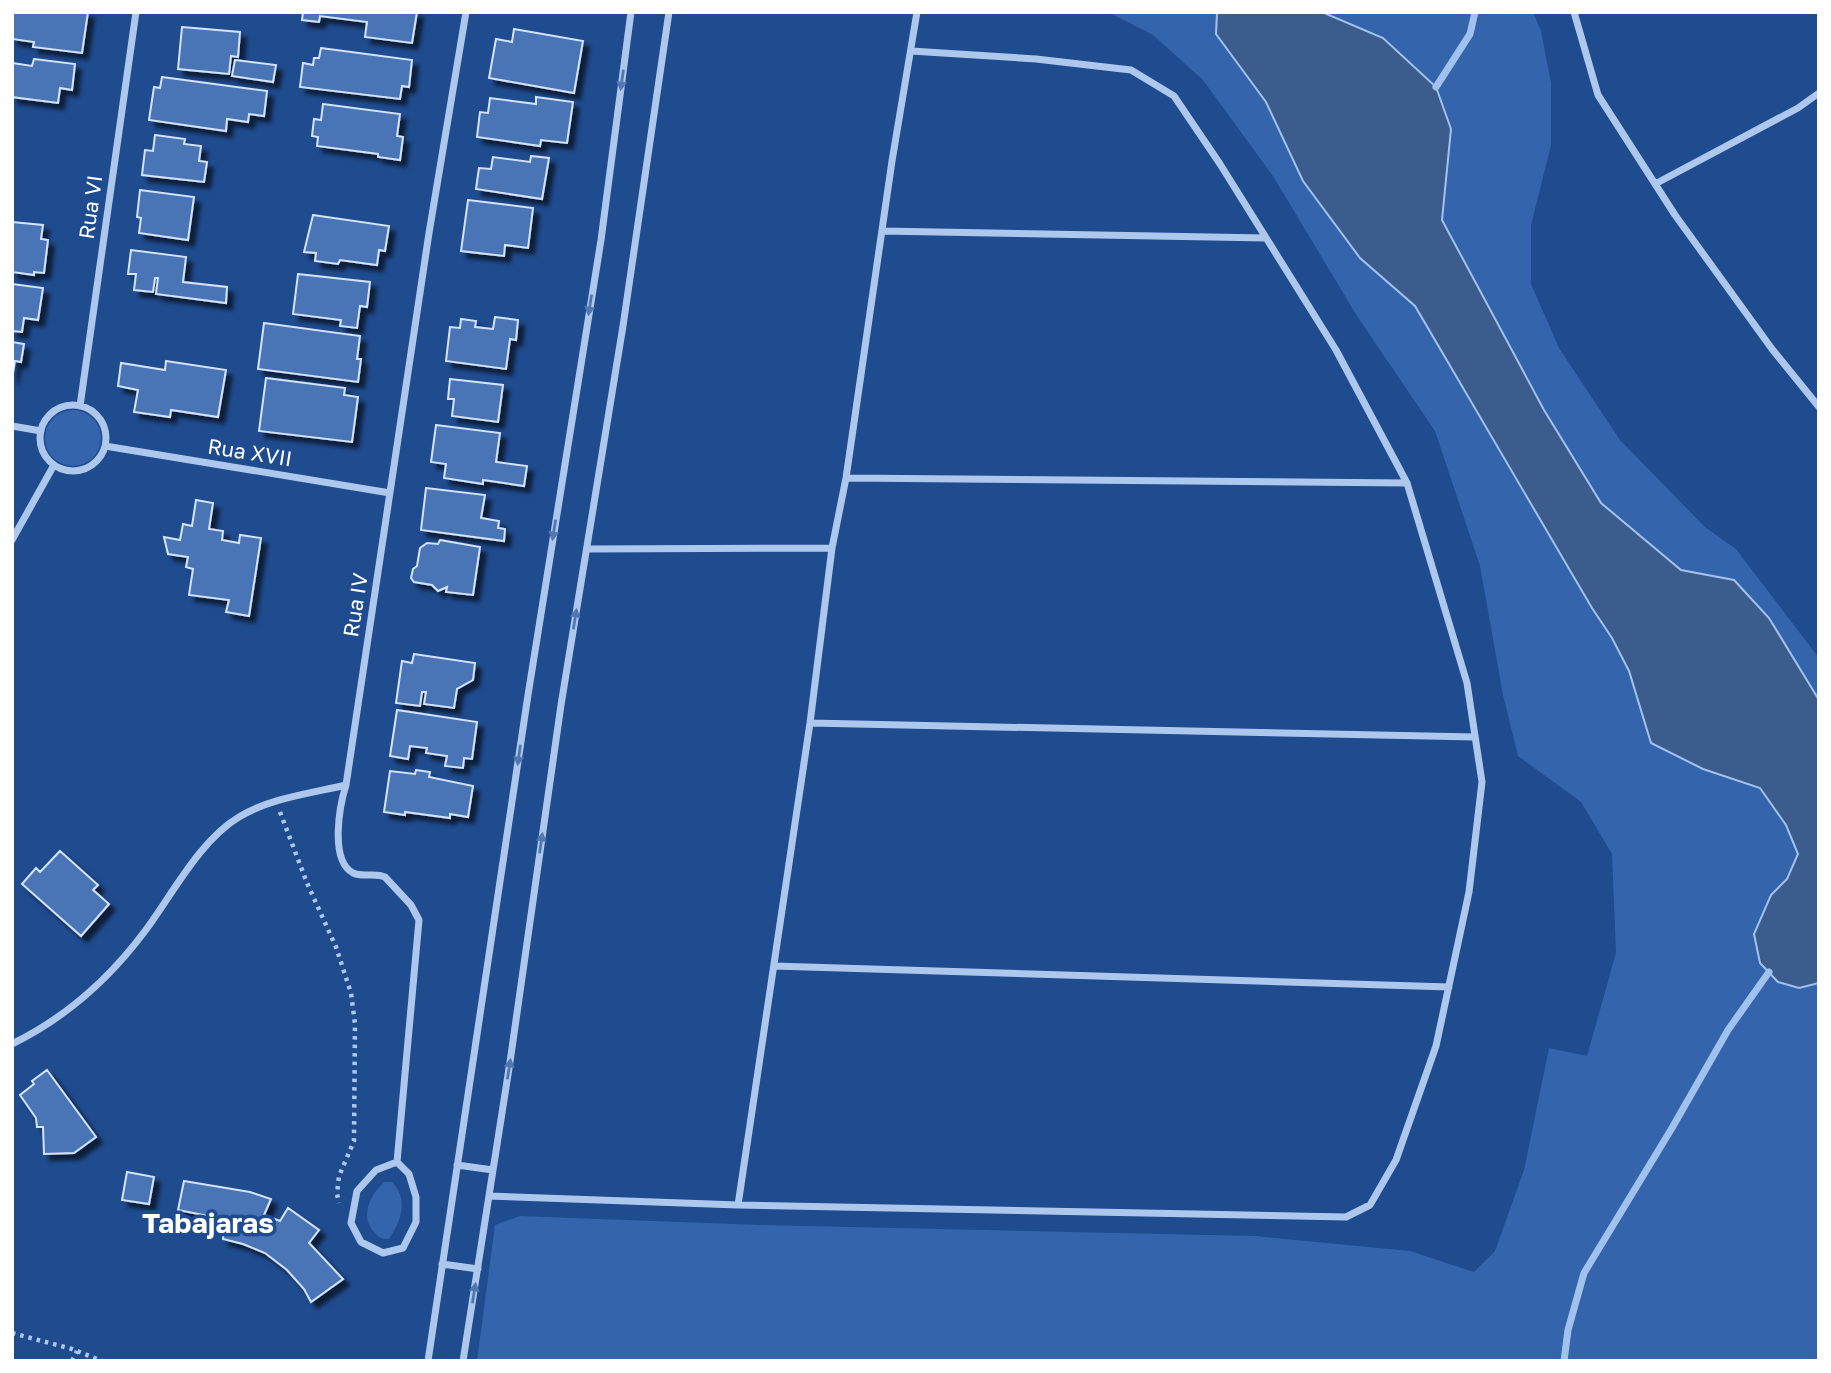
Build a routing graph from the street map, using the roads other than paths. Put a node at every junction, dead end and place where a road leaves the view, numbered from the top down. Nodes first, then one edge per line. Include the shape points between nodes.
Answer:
1 (136, 12) edge
2 (466, 12) edge
3 (631, 12) edge
4 (669, 12) edge
5 (917, 12) edge
6 (1574, 12) edge
7 (911, 51) junction
8 (1819, 93) edge
9 (1655, 184) junction
10 (882, 231) junction
11 (1266, 238) junction
12 (80, 406) junction
13 (1819, 407) edge
14 (12, 426) edge
15 (41, 430) junction
16 (105, 446) junction
17 (54, 465) junction
18 (846, 478) junction
19 (1407, 482) junction
20 (390, 493) junction
21 (12, 540) edge
22 (832, 548) junction
23 (587, 549) junction
24 (810, 723) junction
25 (1475, 737) junction
26 (346, 785) junction
27 (774, 965) junction
28 (1448, 987) junction
29 (12, 1044) edge
30 (397, 1162) junction
31 (457, 1165) junction
32 (493, 1170) junction
33 (489, 1196) junction
34 (738, 1205) junction
35 (443, 1264) junction
36 (478, 1269) junction
37 (428, 1361) edge
38 (463, 1361) edge

1 - 12 street, Rua VI
2 - 20 street, Rua IV
3 -> 31 street via 601,240
4 - 23 street
5 - 7 street
6 - 9 street via 1598,95
7 - 10 street
7 - 11 street via 1131,70 1174,96
8 - 9 street
9 - 13 street via 1772,349
10 - 11 street
10 - 18 street
11 - 19 street via 1336,350
12 - 15 street via 60,408
12 - 16 street via 98,416
14 - 15 street
15 - 17 street via 43,450
16 - 17 street via 101,456 85,469
16 - 20 street, Rua XVII
17 - 21 street
18 - 19 street
18 - 22 street
19 - 25 street via 1467,683
20 - 26 street, Rua IV
22 - 23 street
22 - 24 street
32 -> 23 street
24 - 25 street
24 - 27 street
25 - 28 street via 1482,782 1469,892
26 - 29 street via 238,817 210,843 114,968 63,1012
26 - 30 street, Rua IV via 338,824 348,868 356,874 385,877 419,920
27 - 28 street
27 - 34 street
28 - 34 street via 1436,1046 1396,1160 1370,1205 1346,1217
30 - 30 street via 376,1170 357,1191 351,1223 361,1242 383,1253 403,1248 416,1222 413,1186
31 - 32 street
31 - 35 street
32 - 33 street
33 - 34 street
33 - 36 street
35 - 36 street
35 - 37 street
38 -> 36 street

